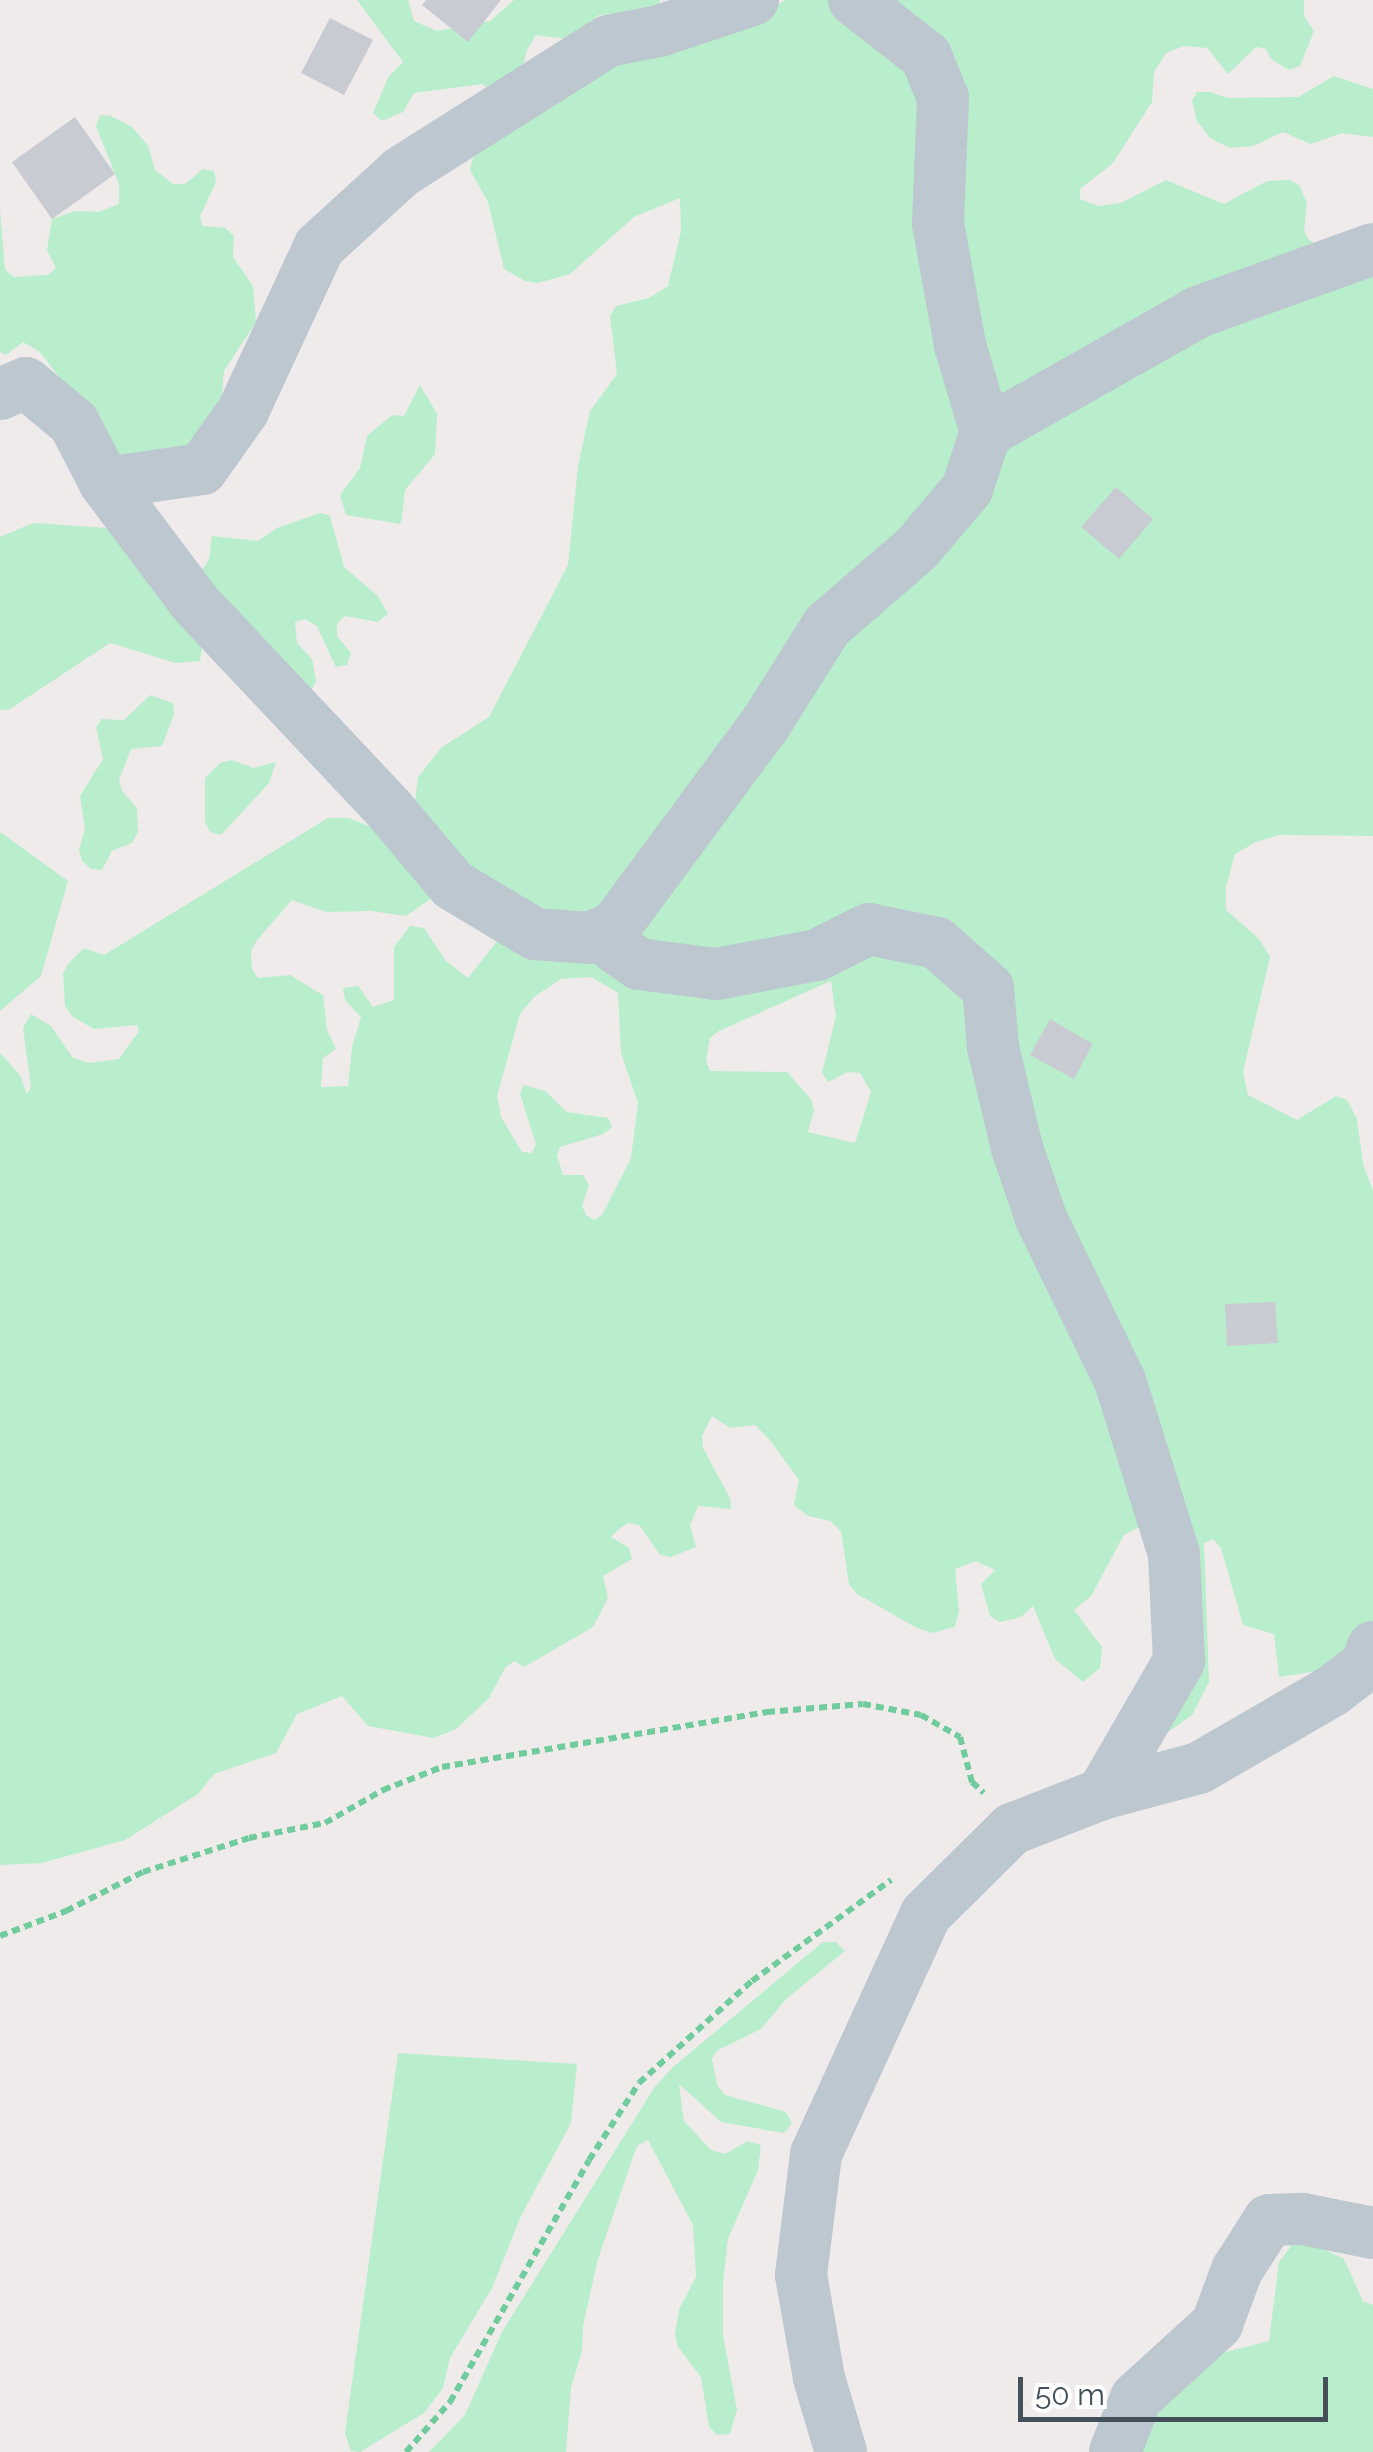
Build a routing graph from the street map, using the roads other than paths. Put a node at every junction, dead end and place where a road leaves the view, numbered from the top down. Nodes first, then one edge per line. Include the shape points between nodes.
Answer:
1 (753, 0) edge
2 (854, 0) edge
3 (1373, 250) edge
4 (0, 394) edge
5 (986, 432) junction
6 (106, 483) junction
7 (615, 927) junction
8 (1373, 1647) edge
9 (1102, 1794) junction
10 (1373, 2233) edge
11 (841, 2452) edge
12 (1116, 2452) edge

1 - 6 street via 608,42 401,172 319,247 243,411 202,469
2 - 5 street via 926,56 943,98 938,224 960,345
3 - 5 street via 1198,312
4 - 6 street via 26,383 74,423
5 - 7 street via 966,489 917,548 827,626 766,723
6 - 7 street via 194,603 453,885 535,934 590,938
7 - 9 street via 615,946 639,964 716,974 817,955 869,929 937,943 988,988 993,1047 1016,1148 1040,1218 1120,1380 1174,1554 1179,1660
8 - 9 street via 1366,1664 1332,1691 1199,1768
9 - 11 street via 1020,1826 926,1914 816,2154 801,2275 818,2378
10 - 12 street via 1269,2220 1238,2270 1217,2324 1136,2398

